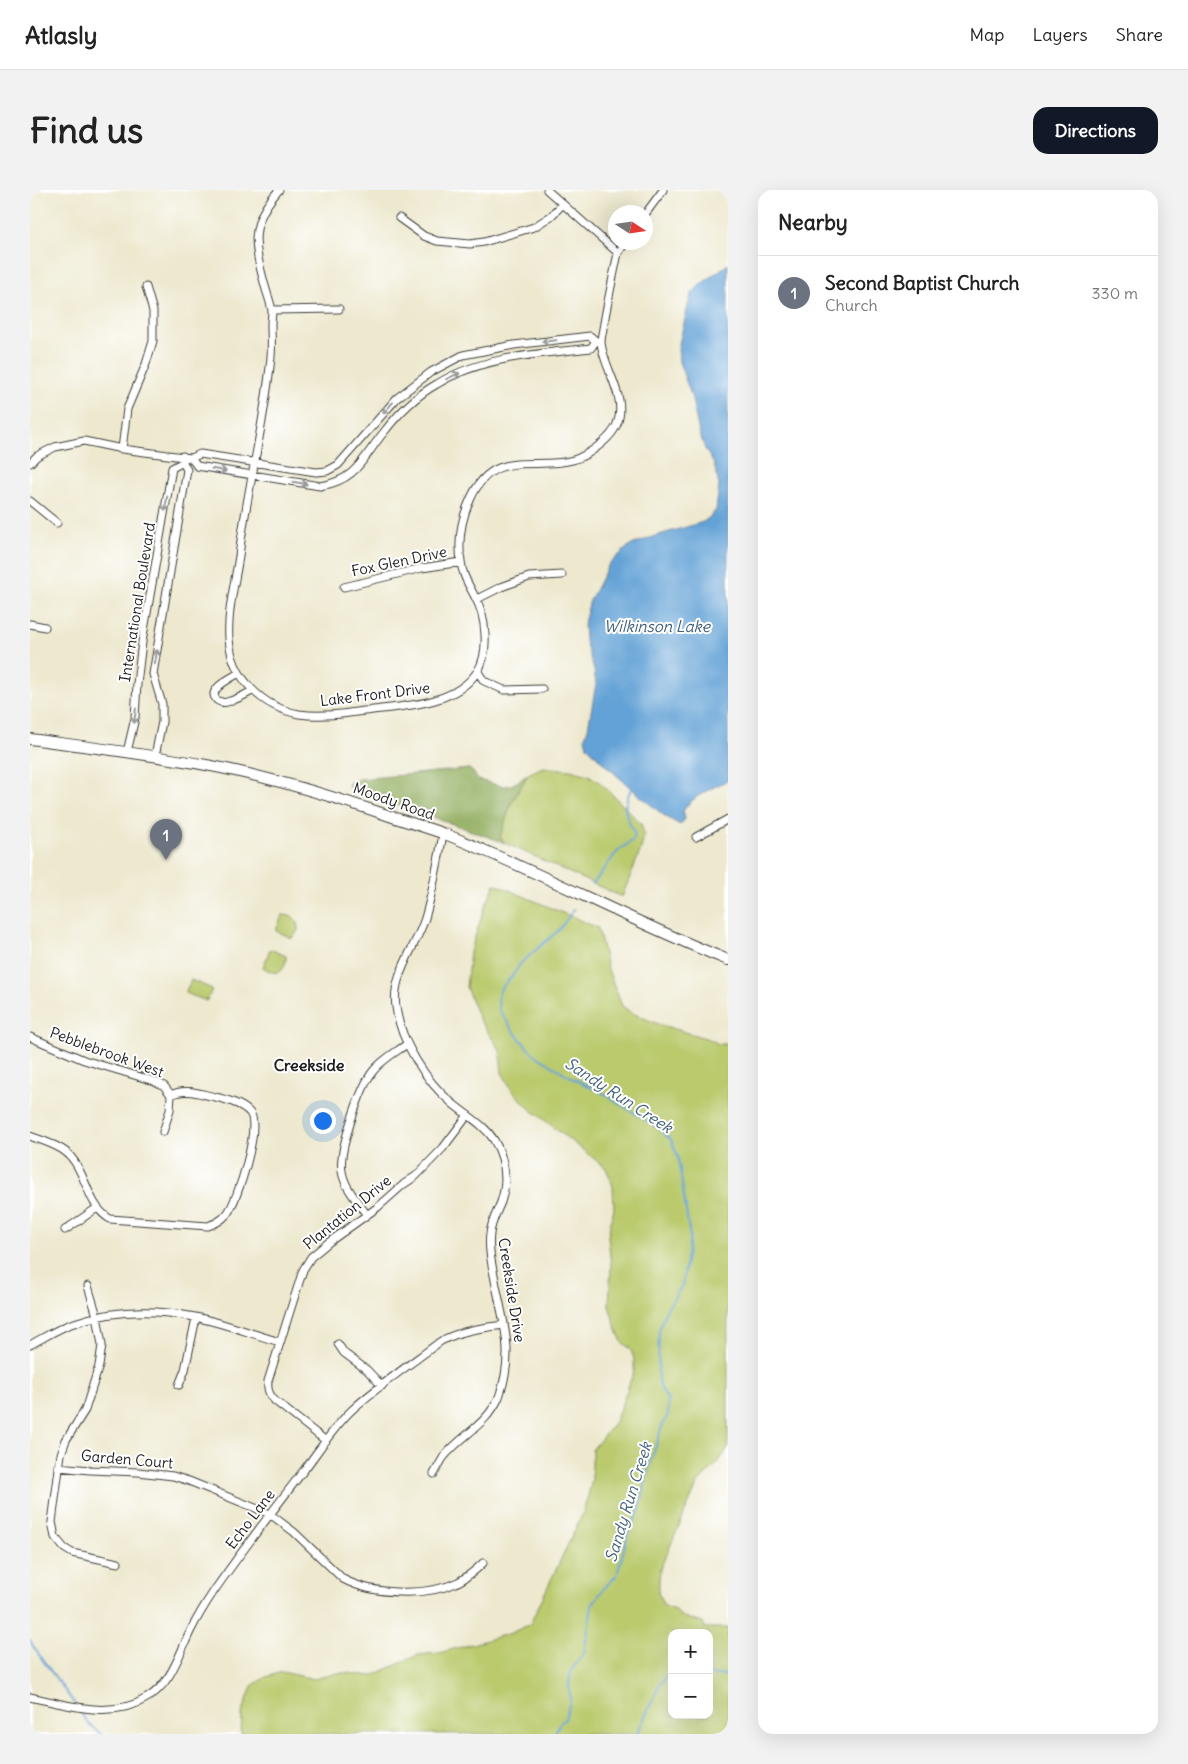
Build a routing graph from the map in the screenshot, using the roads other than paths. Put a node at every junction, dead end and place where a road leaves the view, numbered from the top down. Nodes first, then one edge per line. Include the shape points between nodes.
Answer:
1 (278, 190) edge
2 (547, 190) edge
3 (663, 190) edge
4 (562, 205) junction
5 (652, 205) edge
6 (399, 218) dead end
7 (620, 250) edge
8 (618, 253) junction
9 (146, 287) dead end
10 (339, 308) dead end
11 (272, 310) junction
12 (598, 341) junction
13 (514, 345) junction
14 (516, 358) junction
15 (426, 376) junction
16 (434, 386) junction
17 (122, 449) junction
18 (186, 459) junction
19 (30, 463) edge
20 (254, 463) junction
21 (252, 475) junction
22 (30, 501) edge
23 (57, 523) dead end
24 (461, 562) junction
25 (562, 575) dead end
26 (344, 587) dead end
27 (477, 599) junction
28 (30, 624) edge
29 (45, 627) dead end
30 (478, 672) junction
31 (240, 674) junction
32 (542, 689) dead end
33 (252, 691) junction
34 (30, 739) edge
35 (127, 752) junction
36 (155, 756) junction
37 (728, 819) edge
38 (443, 834) junction
39 (696, 837) dead end
40 (728, 960) edge
41 (30, 1037) edge
42 (407, 1044) junction
43 (171, 1095) junction
44 (468, 1115) junction
45 (163, 1132) dead end
46 (30, 1136) edge
47 (97, 1208) junction
48 (367, 1215) junction
49 (65, 1230) dead end
50 (88, 1286) dead end
51 (97, 1316) junction
52 (196, 1318) junction
53 (504, 1325) junction
54 (280, 1342) junction
55 (338, 1344) dead end
56 (30, 1345) edge
57 (179, 1385) dead end
58 (382, 1386) junction
59 (326, 1441) junction
60 (58, 1467) junction
61 (434, 1474) dead end
62 (270, 1514) junction
63 (118, 1563) dead end
64 (483, 1563) dead end
65 (30, 1697) edge

1 - 11 street, Lake Front Drive via 259,218 255,236
2 - 4 street
3 - 5 street
4 - 6 street via 534,227 470,244 437,241
4 - 8 street
7 - 8 street
8 - 12 street
9 - 17 street via 153,311 153,341 127,409
10 - 11 street
11 - 20 street, Lake Front Drive via 272,354
12 -> 13 street via 590,336
12 - 14 street via 591,348
12 - 24 street via 620,406 618,423 610,436 586,455 571,461 510,464 486,476 470,499 462,527
13 - 14 street
13 - 15 street via 463,355
16 -> 14 street via 478,365
15 - 16 street
15 -> 20 street via 397,398 338,465 327,471
21 -> 16 street via 320,486 334,484 348,477 384,431
17 - 18 street
17 - 19 street via 77,442 55,447
18 - 20 street via 200,454
18 -> 21 street via 197,466
18 -> 35 street, International Boulevard via 172,468 142,642 135,718
36 -> 18 street, International Boulevard via 162,704 153,674 187,470
20 - 21 street, Lake Front Drive
21 - 31 street, Lake Front Drive via 229,638
22 - 23 street
24 - 26 street, Fox Glen Drive
24 - 27 street via 469,588
25 - 27 street via 529,577
27 - 30 street via 485,631 485,646
28 - 29 street
30 - 32 street via 484,682 504,690
30 - 33 street, Lake Front Drive via 465,685 438,700 345,713 297,713 278,707
31 - 33 street, Lake Front Drive
31 - 33 street via 216,690 215,698 227,702
34 - 35 main road, Moody Road
35 - 36 main road, Moody Road
36 - 38 main road, Moody Road via 280,781
37 - 39 street
38 - 40 main road, Moody Road
38 - 42 street, Creekside Drive via 437,873 424,920 396,992 396,1009
41 - 43 street, Pebblebrook West via 84,1060 154,1081
42 - 44 street, Creekside Drive via 433,1085
42 - 48 street via 384,1060 367,1080 343,1151 343,1177
43 - 45 street
43 - 47 street, Pebblebrook West via 194,1092 250,1112 254,1120 253,1139 230,1209 219,1222 208,1226 110,1219
44 - 48 street, Plantation Drive via 424,1168
44 - 53 street, Creekside Drive via 494,1140 504,1168 504,1191 489,1234
46 - 47 street via 71,1156
47 - 49 street
48 - 54 street, Plantation Drive via 306,1263
50 - 51 street
51 - 52 street via 139,1313
51 - 56 street via 68,1325
51 - 60 street via 102,1345 99,1366 84,1410 66,1440
52 - 54 street
52 - 57 street
53 - 58 street, Echo Lane via 456,1334
53 - 61 street, Creekside Drive via 508,1350 498,1398 483,1421 444,1457
54 - 59 street, Plantation Drive via 268,1381 269,1395
55 - 58 street
58 - 59 street, Echo Lane via 353,1409
59 - 62 street, Echo Lane
60 - 62 street, Garden Court via 173,1476
60 - 63 street via 52,1522 59,1544 72,1553
62 - 64 street, Garden Court via 294,1532 343,1579 368,1588 413,1592 438,1589 457,1582
62 - 65 street, Echo Lane via 202,1610 172,1672 156,1692 131,1707 111,1710

